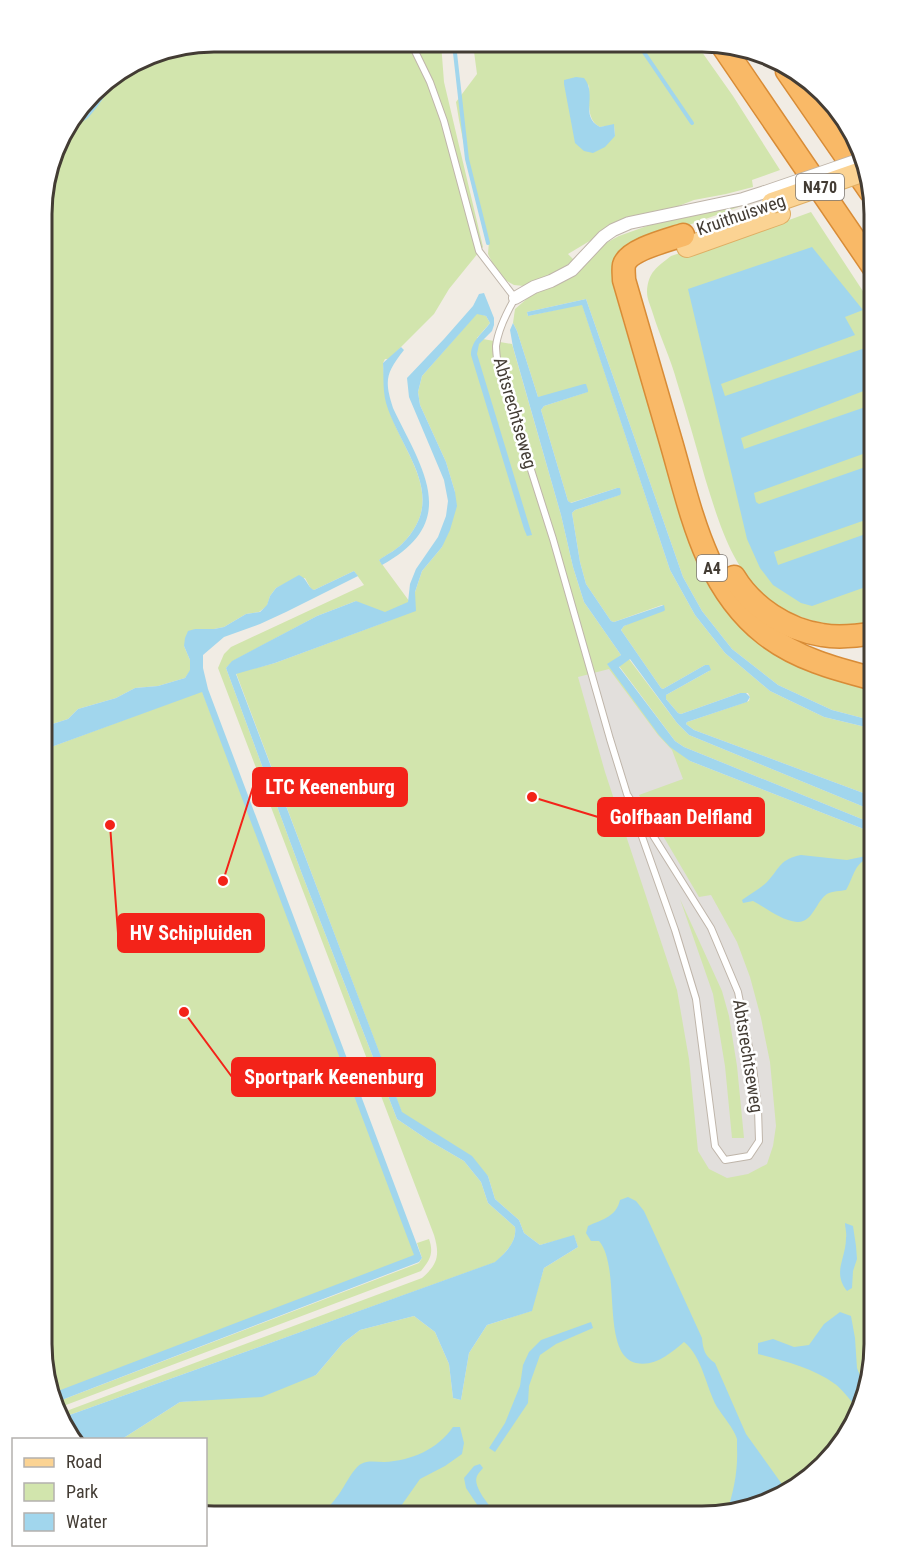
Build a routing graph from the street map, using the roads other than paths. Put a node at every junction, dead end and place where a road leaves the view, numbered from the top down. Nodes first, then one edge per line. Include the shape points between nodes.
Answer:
1 (415, 52) edge
2 (729, 55) edge
3 (797, 84) edge
4 (855, 162) edge
5 (858, 173) edge
6 (858, 174) edge
7 (860, 185) edge
8 (772, 203) junction
9 (685, 241) junction
10 (864, 253) edge
11 (515, 298) junction
12 (864, 634) edge
13 (864, 676) edge
14 (627, 794) junction

1 - 11 lane via 444,121 480,251
2 - 10 highway
3 - 6 highway
4 - 8 street, bridge
5 - 8 main road, Kruithuisweg / N470, bridge
7 - 8 main road, Kruithuisweg / N470
8 - 9 main road, Kruithuisweg / N470
8 - 11 street via 743,199 621,227 603,237 572,270
9 - 12 highway, A4 via 647,263 638,280 703,505 725,562 742,591 767,613 788,624 822,635
9 - 13 highway, A4 via 634,253 624,265 624,280 707,558 728,595 765,634 803,657
11 - 14 lane, Abtsrechtseweg via 497,341 498,366
14 - 14 lane, Abtsrechtseweg via 696,999 715,1146 725,1160 748,1156 759,1141 758,1110 738,992 711,928

